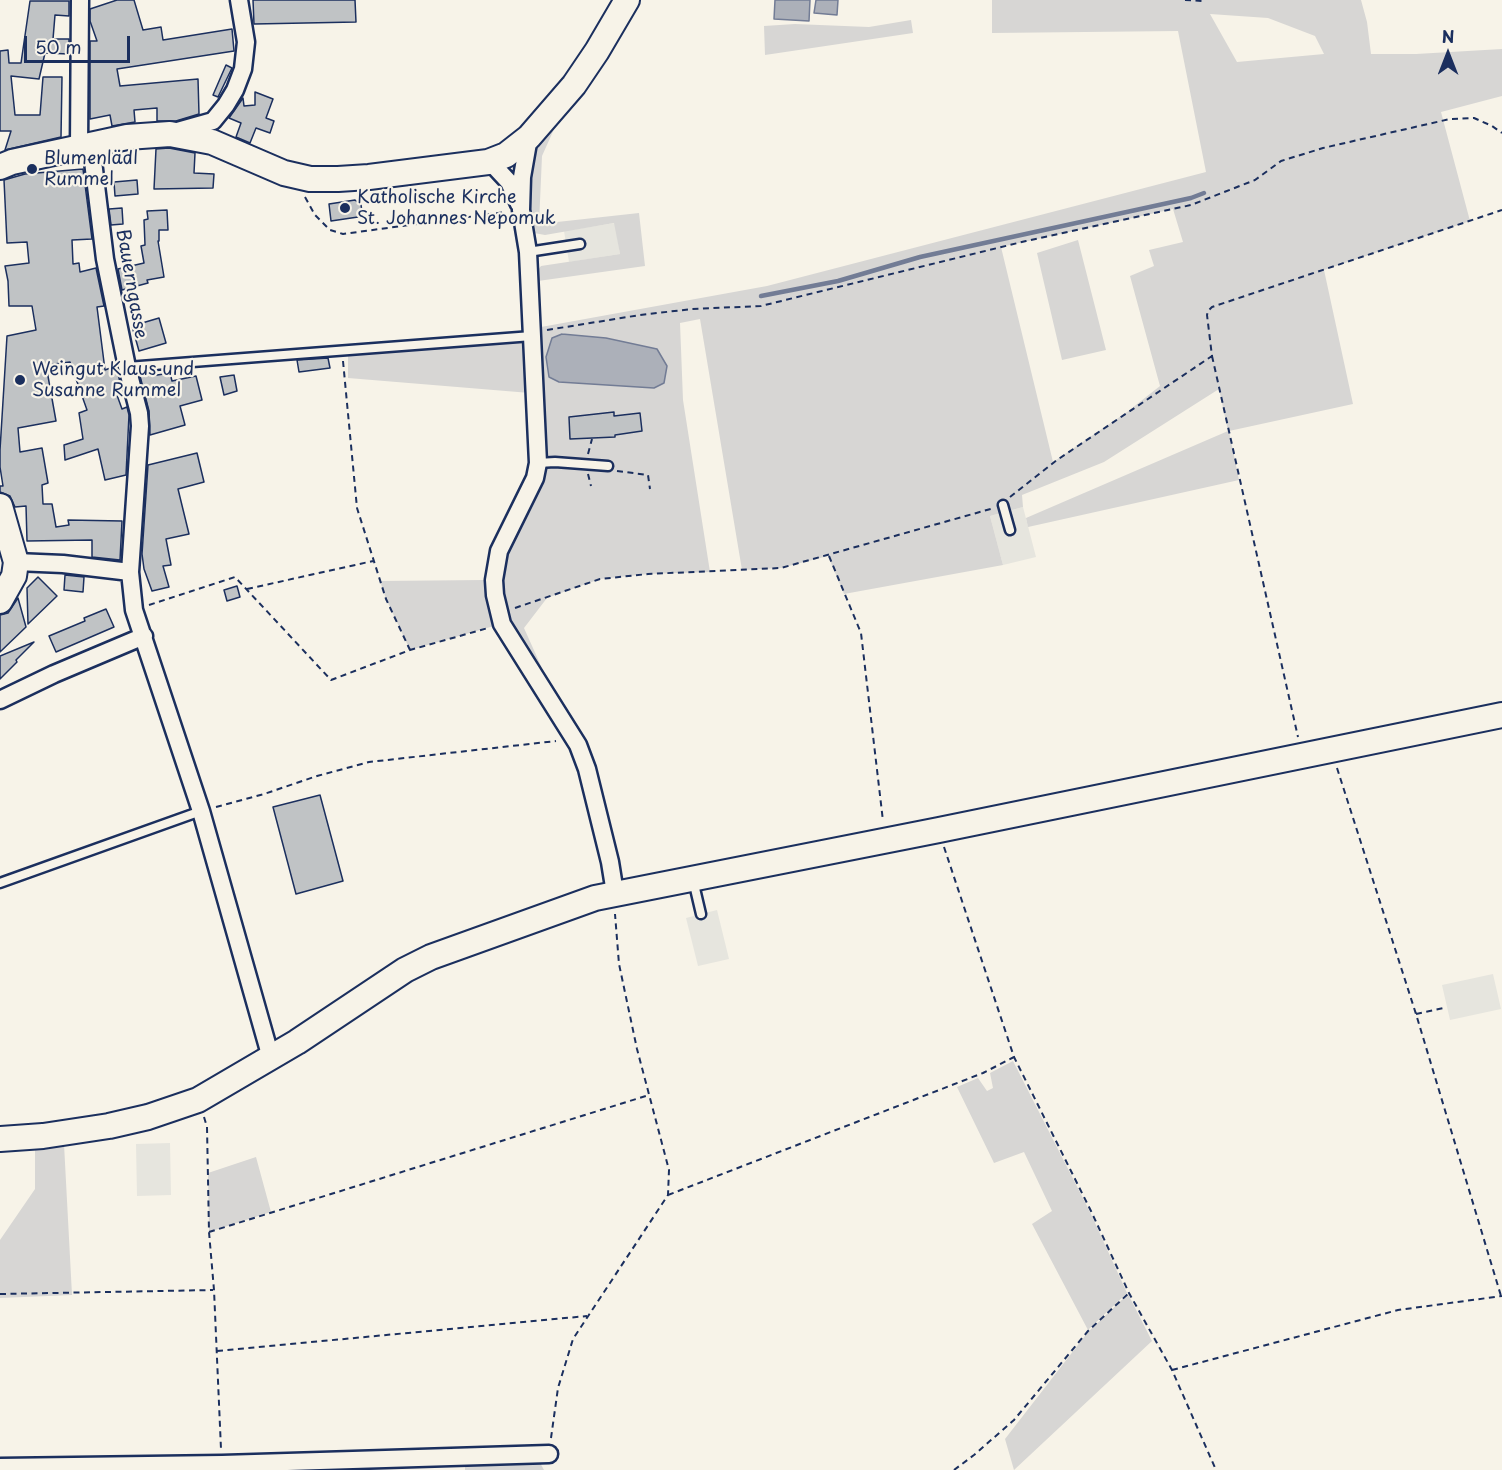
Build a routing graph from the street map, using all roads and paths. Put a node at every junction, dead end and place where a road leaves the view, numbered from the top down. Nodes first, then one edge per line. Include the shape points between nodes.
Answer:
1 (80, 0) edge
2 (239, 0) edge
3 (627, 0) edge
4 (1185, 0) edge
5 (1202, 1) edge
6 (1502, 133) edge
7 (170, 134) junction
8 (529, 136) junction
9 (85, 147) junction
10 (488, 162) junction
11 (1, 164) edge
12 (305, 197) dead end
13 (521, 210) junction
14 (1502, 210) edge
15 (580, 244) dead end
16 (528, 252) junction
17 (532, 335) junction
18 (342, 349) junction
19 (1212, 356) junction
20 (127, 367) junction
21 (538, 463) junction
22 (608, 466) joint
23 (650, 489) dead end
24 (1003, 505) junction
25 (0, 506) edge
26 (1010, 530) dead end
27 (829, 556) junction
28 (373, 561) junction
29 (16, 562) junction
30 (130, 572) junction
31 (247, 589) junction
32 (0, 601) edge
33 (134, 610) junction
34 (500, 619) junction
35 (146, 642) junction
36 (410, 650) junction
37 (0, 700) edge
38 (1502, 715) edge
39 (572, 735) junction
40 (1331, 748) junction
41 (1302, 754) junction
42 (201, 811) junction
43 (939, 830) junction
44 (885, 840) junction
45 (693, 879) junction
46 (0, 883) edge
47 (615, 893) junction
48 (701, 914) dead end
49 (1444, 1008) dead end
50 (1416, 1014) junction
51 (1014, 1057) junction
52 (270, 1058) junction
53 (649, 1095) junction
54 (198, 1100) junction
55 (0, 1139) edge
56 (668, 1195) junction
57 (209, 1232) junction
58 (214, 1290) junction
59 (1129, 1293) junction
60 (0, 1294) edge
61 (1502, 1296) edge
62 (588, 1316) junction
63 (217, 1352) junction
64 (1172, 1370) junction
65 (549, 1454) joint
66 (222, 1464) junction
67 (0, 1467) edge
68 (954, 1470) edge
69 (1216, 1470) edge

1 - 9 street, Bauerngasse via 78,125
2 - 7 street via 246,42 243,69 235,90 213,121
3 - 8 street via 574,85
4 - 5 path
6 - 17 path via 1474,118 1450,119 1281,161 1255,180 1191,205 761,306 640,315
7 - 9 street via 127,137
7 - 10 street via 212,142 276,170 310,179 339,180
8 - 10 street via 506,155
8 - 13 street
9 - 11 street
9 - 20 street, Bauerngasse
10 - 13 street via 509,182
12 - 13 path via 330,230 343,234
13 - 16 street
14 - 19 path via 1212,307 1207,315
15 - 16 lane
16 - 17 street
17 - 18 lane
17 - 21 street
18 - 20 lane
18 - 28 path via 357,508
19 - 24 path via 1057,460
19 - 41 path
20 - 30 street, Bauerngasse via 140,426
21 - 22 lane
21 - 34 street via 535,478 499,551 494,580
22 - 23 path via 620,473 648,475
24 - 26 lane
24 - 27 path
25 - 29 street
27 - 34 path via 781,568 600,579
27 - 44 path via 861,633
28 - 31 path
28 - 36 path
29 - 30 street
29 - 32 street via 14,576
30 - 33 street, Bauerngasse
31 - 33 path via 235,577
31 - 36 path via 331,680
33 - 35 street, Bauerngasse
34 - 36 path
34 - 39 street
35 - 37 street via 54,674
35 - 42 street, Bauerngasse
38 - 40 street
39 - 42 path via 551,742 369,762
39 - 47 street via 587,769
40 - 41 street
40 - 50 path
41 - 43 street
42 - 46 lane
42 - 52 street, Bauerngasse
43 - 44 street
43 - 51 path
44 - 45 street
45 - 47 street
45 - 48 lane
47 - 52 street via 431,957 379,986
47 - 53 path via 619,964
49 - 50 path
50 - 61 path
51 - 56 path via 983,1073
51 - 59 path
52 - 54 street
53 - 56 path via 669,1170
53 - 57 path
54 - 55 street via 110,1126
54 - 57 path via 207,1127
56 - 62 path
57 - 58 path
58 - 60 path
58 - 63 path
59 - 64 path
59 - 68 path via 1088,1331 1014,1420
61 - 64 path via 1398,1310
62 - 63 path
62 - 65 path via 573,1339 558,1388
63 - 66 path
64 - 69 path
65 - 66 street
66 - 67 street

